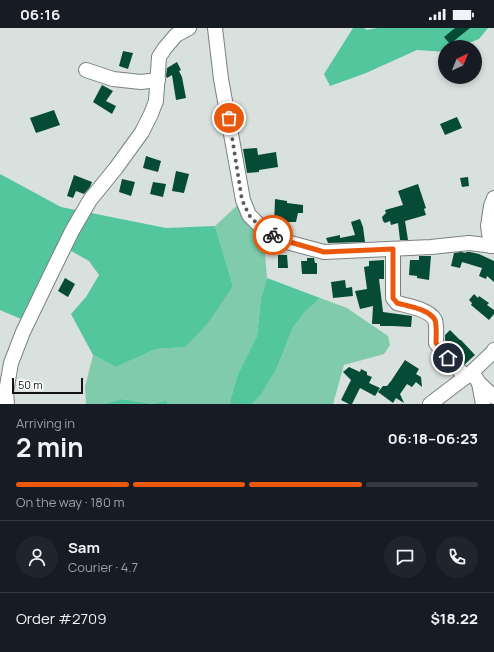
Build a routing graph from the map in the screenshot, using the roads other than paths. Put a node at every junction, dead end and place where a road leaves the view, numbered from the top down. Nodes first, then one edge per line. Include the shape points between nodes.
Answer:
1 (189, 28) edge
2 (215, 28) edge
3 (86, 70) dead end
4 (158, 80) junction
5 (494, 198) edge
6 (493, 246) edge
7 (393, 249) junction
8 (494, 350) edge
9 (472, 377) junction
10 (494, 397) edge
11 (6, 404) edge
12 (430, 404) edge
13 (483, 404) edge

1 - 4 street via 176,35 159,57
2 - 7 street via 242,200 249,215 263,230 283,240 324,252
3 - 4 street via 113,79 141,82
4 - 11 street via 156,101 142,132 90,200 72,231 23,332 11,363
5 - 6 street via 488,226
6 - 7 street via 469,243
7 - 9 street via 393,298 397,303 417,308 435,320 436,343 448,358
8 - 9 street
9 - 10 street
9 - 12 street
9 - 13 street

